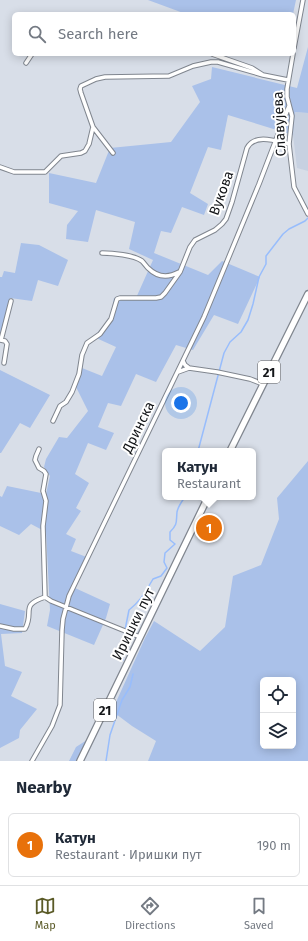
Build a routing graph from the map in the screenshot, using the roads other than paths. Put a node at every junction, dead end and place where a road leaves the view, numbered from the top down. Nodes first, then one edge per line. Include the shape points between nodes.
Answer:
1 (303, 0) edge
2 (296, 37) edge
3 (31, 56) edge
4 (218, 56) edge
5 (293, 56) edge
6 (26, 63) dead end
7 (263, 75) junction
8 (288, 80) junction
9 (289, 106) junction
10 (93, 127) junction
11 (275, 140) junction
12 (289, 144) junction
13 (113, 153) dead end
14 (0, 167) edge
15 (308, 214) edge
16 (102, 253) dead end
17 (180, 272) junction
18 (308, 294) edge
19 (10, 301) dead end
20 (1, 340) edge
21 (183, 361) junction
22 (4, 363) dead end
23 (189, 368) junction
24 (178, 372) junction
25 (263, 384) junction
26 (53, 421) dead end
27 (231, 448) edge
28 (39, 449) dead end
29 (207, 500) edge
30 (45, 597) junction
31 (66, 606) junction
32 (0, 626) edge
33 (140, 637) junction
34 (32, 761) edge
35 (80, 761) edge

1 - 2 street
3 - 6 street
4 - 7 street via 252,68
5 - 8 street, Славујева
7 - 8 street
7 - 10 street via 218,62 193,66 169,76 96,79 81,86 80,89
8 - 9 street, Славујева
9 - 11 street, Дринска
9 - 12 street, Славујева via 292,116
10 - 13 street
10 - 14 street via 85,151 61,156 45,172 14,172
11 - 12 street, Вукова
11 - 17 street, Вукова via 260,139 250,143 226,219 215,230 195,240
11 - 21 street, Дринска via 221,278
12 - 15 street, Славујева via 294,187
16 - 17 street via 142,261 149,269 167,277
17 - 26 street, Вукова via 165,293 158,298 117,299 108,325 95,339 87,343 72,392 60,406
18 - 25 main road, 21
19 - 20 street
20 - 22 street via 7,344
21 - 23 street
21 - 24 street, Дринска
23 - 24 street
23 - 25 street via 223,373
24 - 31 street, Дринска via 72,587
25 - 27 main road, 21
28 - 30 street via 35,460 46,474 43,491 46,501 43,526
29 - 33 main road, Иришки пут / 21
30 - 31 street
30 - 32 street via 31,604 25,629
31 - 33 street
31 - 34 street, Дринска via 62,630 60,705 52,726
33 - 35 main road, Иришки пут / 21

